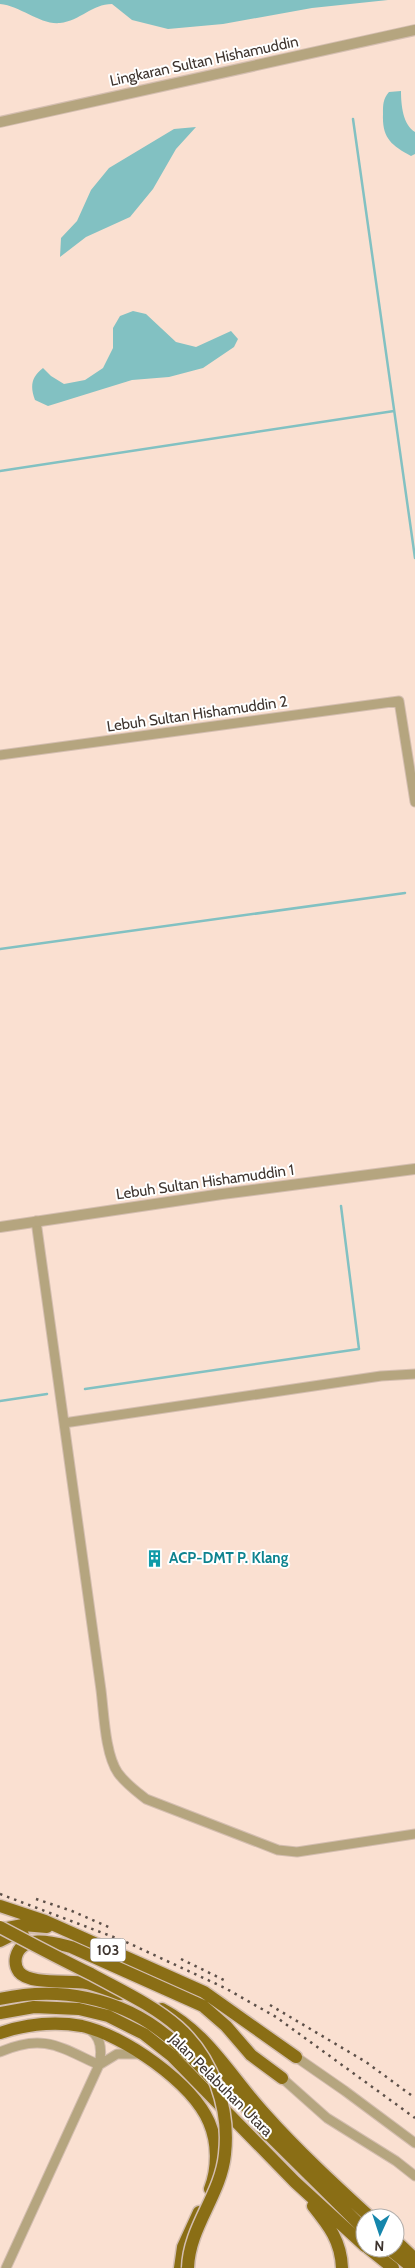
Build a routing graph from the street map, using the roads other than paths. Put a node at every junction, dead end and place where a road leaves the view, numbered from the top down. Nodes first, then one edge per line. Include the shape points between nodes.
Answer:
1 (415, 30) edge
2 (0, 122) edge
3 (0, 755) edge
4 (415, 802) edge
5 (415, 1169) edge
6 (36, 1221) junction
7 (0, 1227) edge
8 (415, 1374) edge
9 (64, 1422) junction
10 (415, 1834) edge
11 (0, 1906) edge
12 (0, 1928) edge
13 (72, 1934) junction
14 (0, 1941) edge
15 (71, 1947) junction
16 (130, 1995) junction
17 (0, 1999) edge
18 (0, 2013) edge
19 (136, 2023) junction
20 (82, 2026) junction
21 (0, 2033) edge
22 (0, 2052) edge
23 (296, 2057) joint
24 (152, 2061) junction
25 (98, 2065) junction
26 (282, 2078) joint
27 (247, 2135) junction
28 (268, 2135) junction
29 (415, 2143) edge
30 (415, 2176) edge
31 (295, 2182) junction
32 (360, 2208) edge
33 (355, 2220) edge
34 (355, 2237) edge
35 (405, 2250) edge
36 (380, 2258) edge
37 (400, 2258) edge
38 (415, 2259) edge
39 (6, 2268) edge
40 (180, 2268) edge
41 (188, 2268) edge
42 (342, 2268) edge
43 (393, 2268) edge
44 (412, 2268) edge

1 - 2 street, Lingkaran Sultan Hishamuddin
3 - 4 street, Lebuh Sultan Hishamuddin 2 via 398,701
5 - 6 street, Lebuh Sultan Hishamuddin 1
6 - 7 street, Lebuh Sultan Hishamuddin 1
6 - 9 street
8 - 9 street
9 - 10 street via 111,1758 129,1786 146,1799 278,1850 297,1852
11 - 13 main road, 103
12 - 13 main road via 30,1925
12 - 16 main road, bridge
13 - 23 main road, 103 via 209,1995
14 - 15 main road via 10,1936 25,1935
15 - 26 main road via 203,2006 217,2016 256,2059
15 - 28 main road via 50,1942 29,1944 18,1952 17,1968 29,1979 86,1983 132,2000 208,2060
16 - 32 main road, bridge via 196,2031 251,2098
16 - 41 main road, bridge via 170,2021 192,2043 214,2078 224,2111 226,2142 222,2174 191,2246
17 - 19 main road via 35,1993 72,1994 101,2001
18 - 19 main road, Jalan Pelabuhan Utara via 34,2007 72,2008
19 - 27 main road, Jalan Pelabuhan Utara via 214,2097
19 - 28 main road via 168,2036
20 - 21 main road via 43,2023
20 - 24 main road via 108,2034
20 - 25 street via 98,2039 101,2055
22 - 25 street via 40,2042 52,2044
23 - 29 street
24 - 25 street via 135,2053 124,2053
24 - 27 main road via 179,2077
24 - 40 main road via 200,2106 215,2144 212,2182 185,2242
25 - 39 street
26 - 30 street via 327,2118
27 - 31 main road, Jalan Pelabuhan Utara
28 - 33 main road
31 - 34 main road
31 - 42 main road via 335,2236
35 - 38 main road
36 - 43 main road
37 - 44 main road

